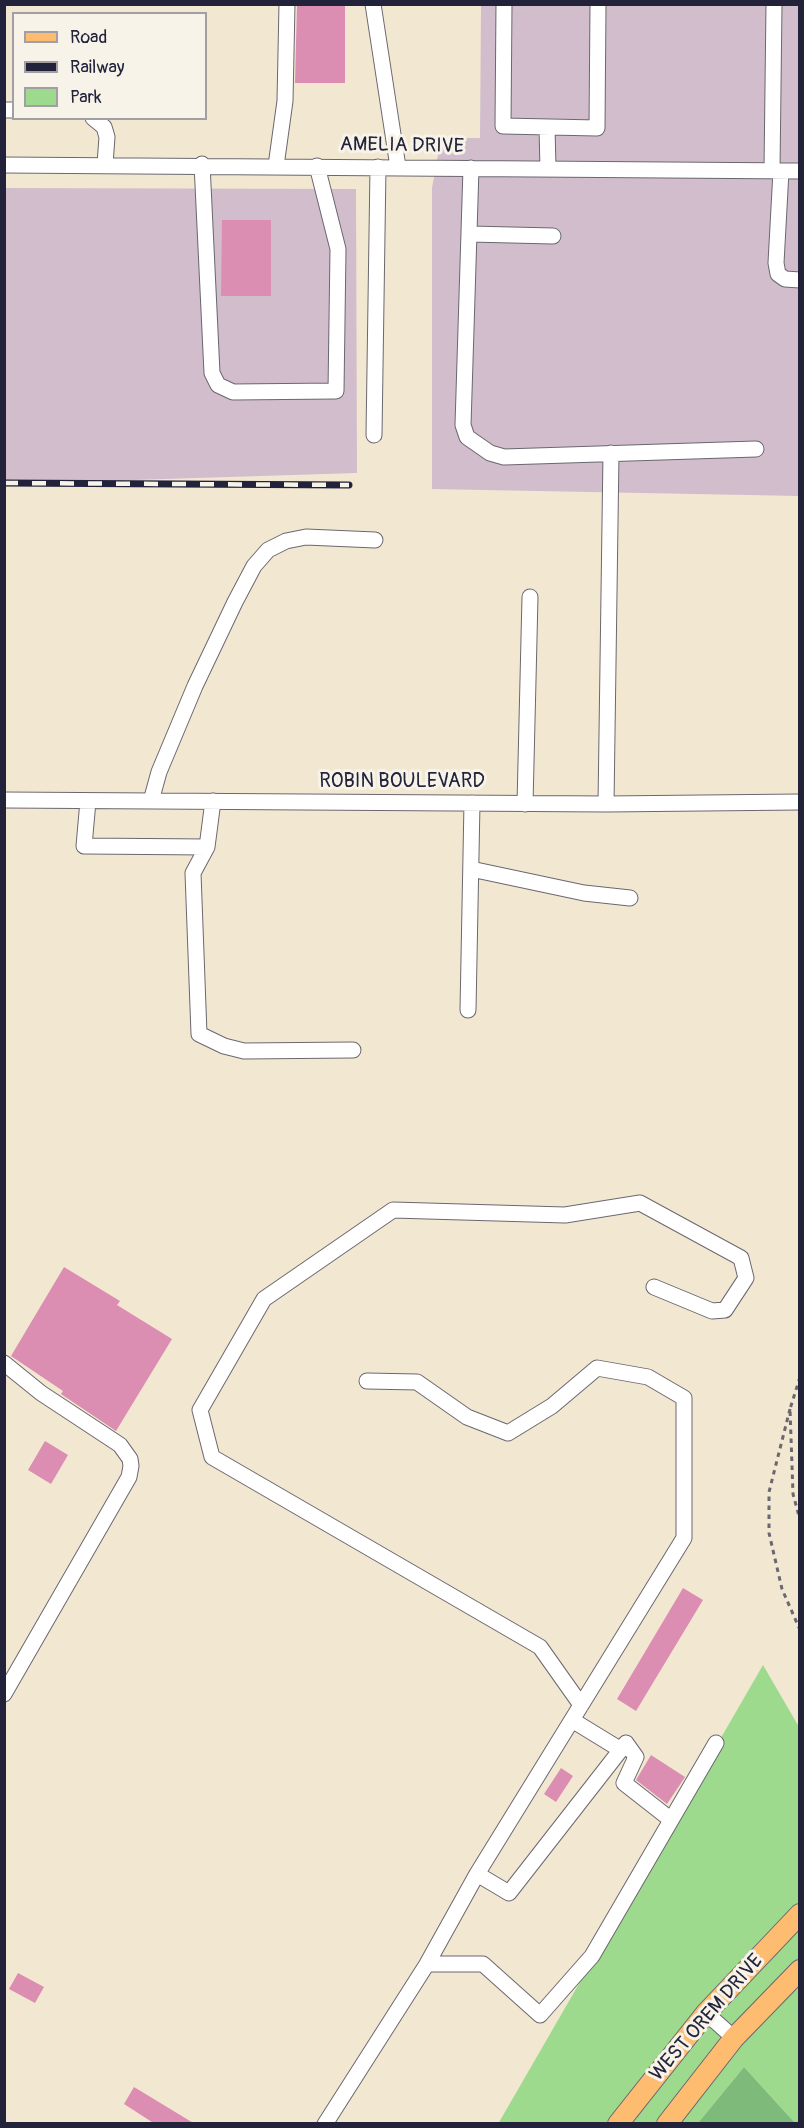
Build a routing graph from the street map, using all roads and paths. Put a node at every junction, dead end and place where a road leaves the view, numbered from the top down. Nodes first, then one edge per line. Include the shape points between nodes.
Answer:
1 (287, 4) edge
2 (373, 4) edge
3 (504, 4) edge
4 (598, 4) edge
5 (774, 4) edge
6 (95, 120) edge
7 (547, 127) junction
8 (105, 164) junction
9 (4, 165) edge
10 (202, 165) junction
11 (276, 166) junction
12 (317, 166) junction
13 (378, 167) junction
14 (398, 167) junction
15 (471, 168) junction
16 (548, 169) junction
17 (776, 171) junction
18 (800, 171) edge
19 (470, 234) junction
20 (553, 236) dead end
21 (800, 280) edge
22 (374, 435) dead end
23 (756, 448) dead end
24 (611, 453) junction
25 (375, 540) dead end
26 (530, 597) dead end
27 (4, 800) edge
28 (88, 801) junction
29 (151, 801) junction
30 (213, 801) junction
31 (800, 802) edge
32 (472, 803) junction
33 (525, 804) junction
34 (606, 804) junction
35 (207, 847) junction
36 (471, 869) junction
37 (630, 898) dead end
38 (468, 1011) dead end
39 (353, 1050) dead end
40 (654, 1287) dead end
41 (4, 1362) edge
42 (800, 1377) edge
43 (368, 1381) dead end
44 (790, 1409) junction
45 (800, 1520) edge
46 (800, 1630) edge
47 (4, 1694) edge
48 (581, 1705) junction
49 (572, 1720) junction
50 (716, 1743) dead end
51 (621, 1750) junction
52 (670, 1819) junction
53 (477, 1874) junction
54 (800, 1914) edge
55 (427, 1964) junction
56 (800, 1970) edge
57 (706, 2013) junction
58 (734, 2038) junction
59 (325, 2124) edge
60 (618, 2124) edge
61 (667, 2124) edge

1 - 11 street via 285,101
2 - 14 street
3 - 7 street via 503,126
4 - 7 street via 597,128
5 - 17 street
6 - 8 street via 104,127 107,137
7 - 16 street
8 - 9 street, AMELIA DRIVE
8 - 10 street, AMELIA DRIVE
10 - 11 street, AMELIA DRIVE
10 - 12 street via 212,373 219,385 233,392 336,391 338,249
11 - 12 street, AMELIA DRIVE
12 - 13 street, AMELIA DRIVE
13 - 14 street, AMELIA DRIVE
13 - 22 street
14 - 15 street, AMELIA DRIVE
15 - 16 street, AMELIA DRIVE
15 - 19 street
16 - 17 street, AMELIA DRIVE
17 - 18 street, AMELIA DRIVE
17 - 21 street via 778,274
19 - 20 street
19 - 24 street via 464,425 467,437 490,453 504,457
23 - 24 street
24 - 34 street
25 - 29 street via 306,537 286,541 261,558 195,686
26 - 33 street
27 - 28 street, ROBIN BOULEVARD
28 - 29 street, ROBIN BOULEVARD
28 - 35 street via 84,846
29 - 30 street, ROBIN BOULEVARD
30 - 32 street, ROBIN BOULEVARD
30 - 35 street
31 - 34 street, ROBIN BOULEVARD
32 - 33 street, ROBIN BOULEVARD
32 - 36 street
33 - 34 street, ROBIN BOULEVARD
35 - 39 street via 193,873 199,1034 244,1051
36 - 37 street via 584,893
36 - 38 street
40 - 48 street via 712,1311 725,1310 746,1278 741,1258 640,1203 565,1215 393,1210 264,1299 200,1410 212,1457 540,1647
41 - 47 street via 41,1393 120,1445 131,1466 129,1477
42 - 44 path
43 - 48 street via 417,1382 467,1417 508,1433 552,1406 597,1368 648,1377 684,1398 684,1538
44 - 45 path via 793,1494
44 - 46 path via 769,1492 769,1533 782,1589
48 - 49 street
49 - 51 street
49 - 53 street
50 - 52 street
51 - 52 street via 628,1743 636,1756 624,1783
51 - 53 street via 509,1893
52 - 55 street via 592,1956 540,2015 483,1964
53 - 55 street
54 - 57 main road, WEST OREM DRIVE
55 - 59 street
56 - 58 main road, WEST OREM DRIVE
57 - 58 street
57 - 60 main road, WEST OREM DRIVE
58 - 61 main road, WEST OREM DRIVE

